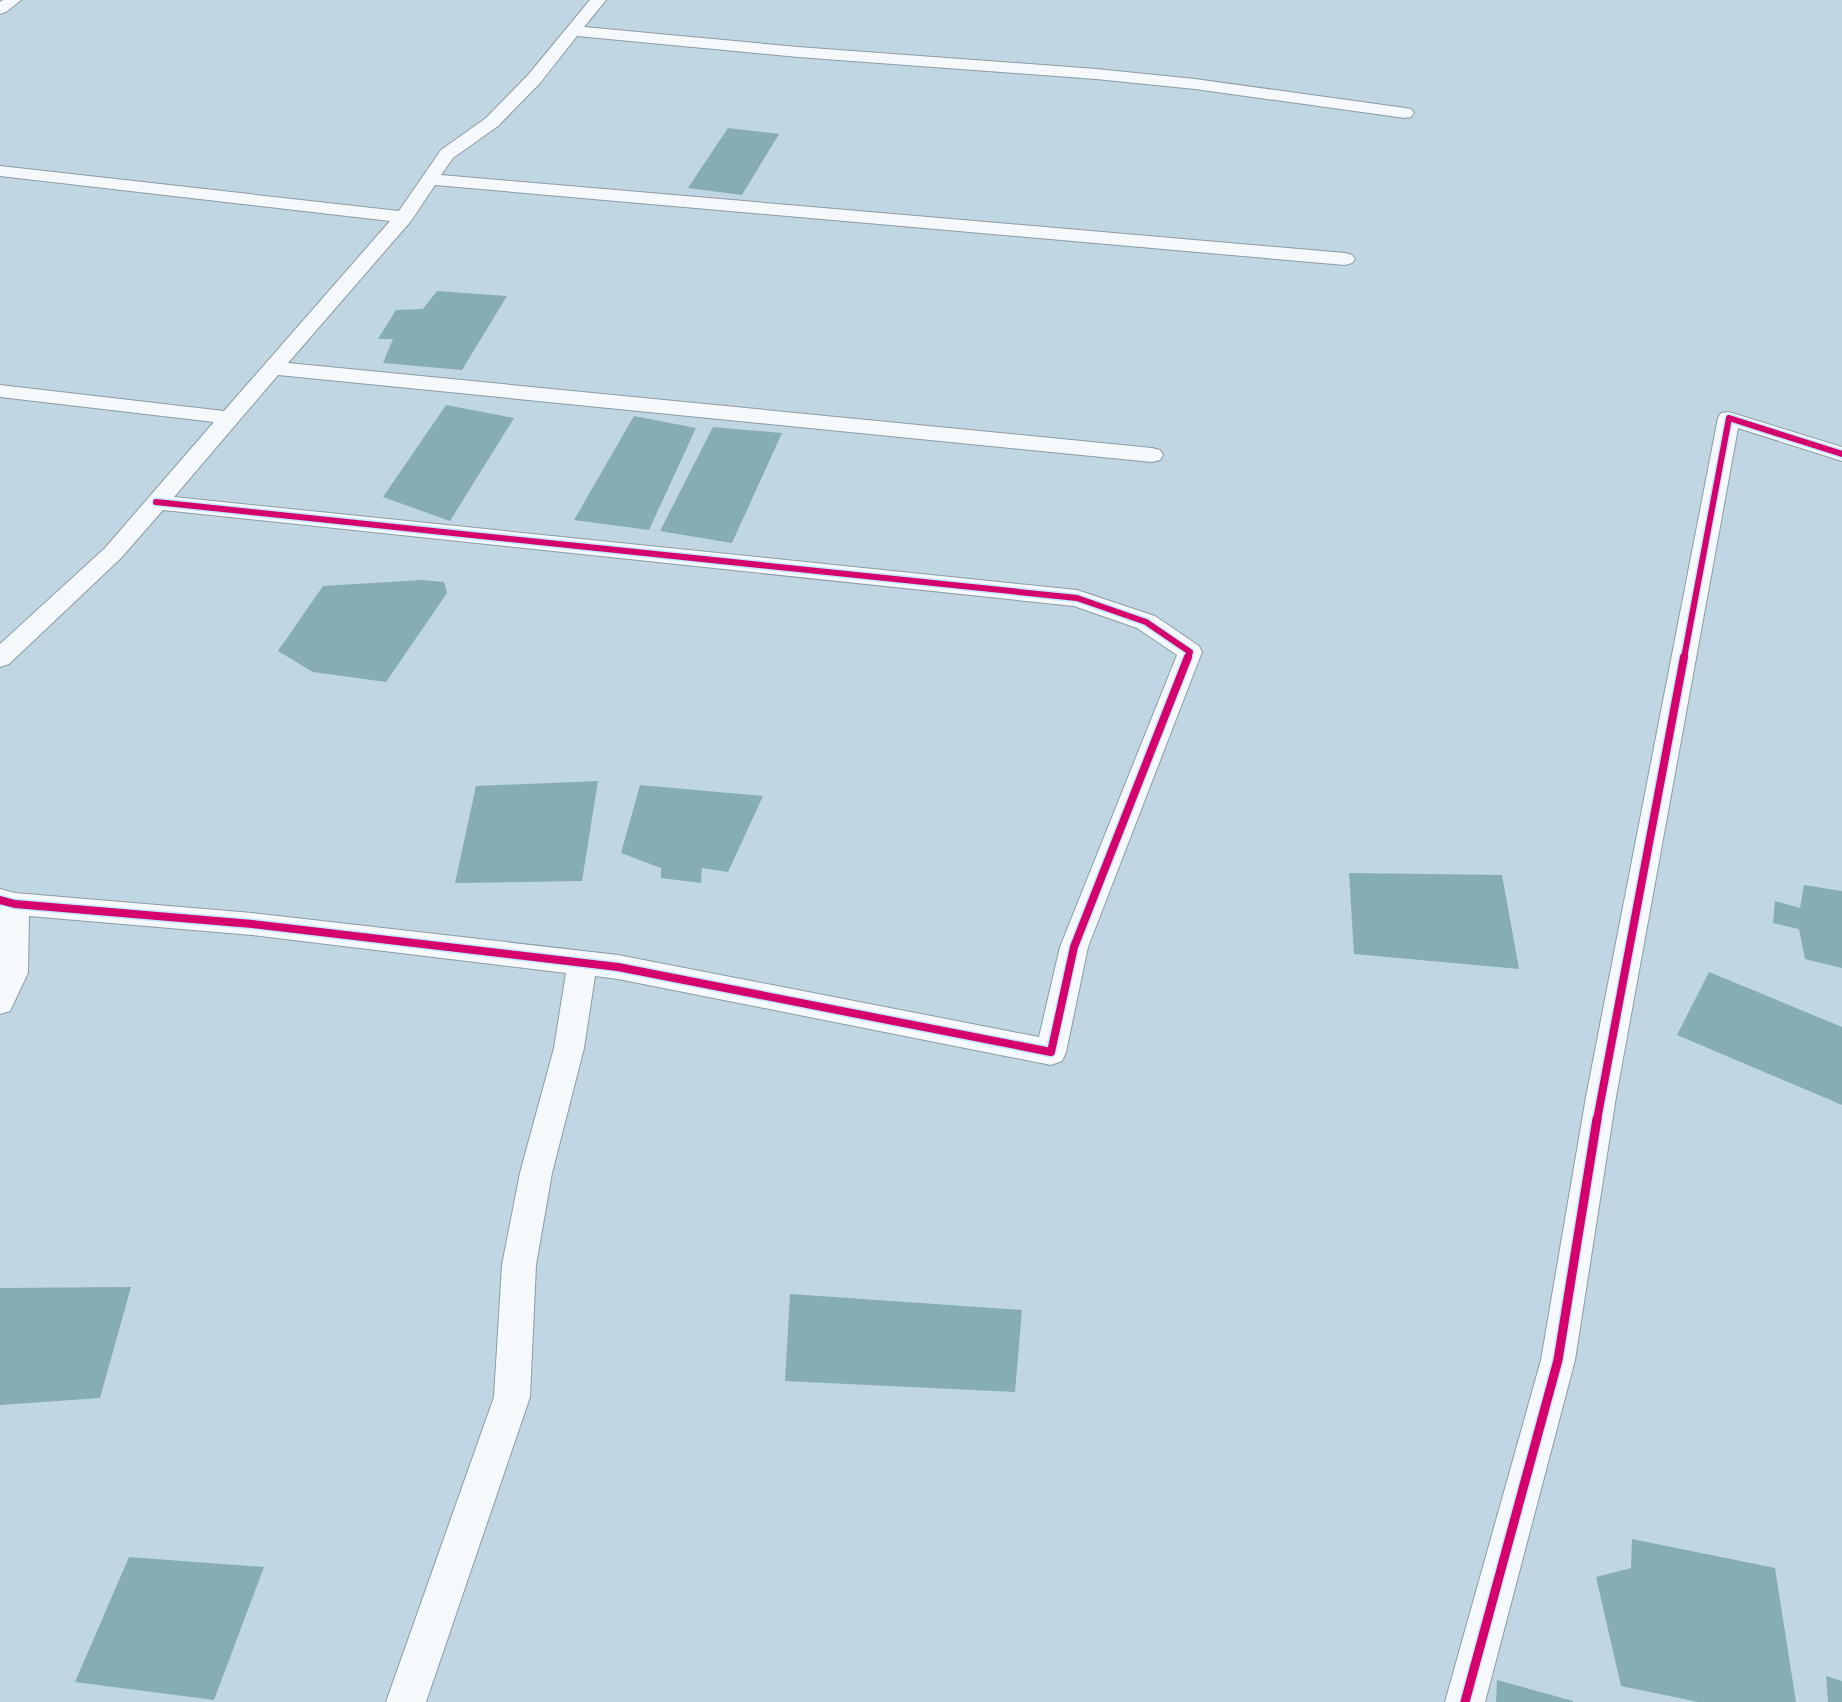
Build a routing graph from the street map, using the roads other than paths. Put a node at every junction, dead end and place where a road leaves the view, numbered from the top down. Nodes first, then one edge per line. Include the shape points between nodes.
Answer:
1 (13, 0) edge
2 (598, 0) edge
3 (0, 9) edge
4 (573, 31) junction
5 (1405, 113) dead end
6 (0, 171) edge
7 (429, 179) junction
8 (404, 217) junction
9 (1345, 259) dead end
10 (274, 368) junction
11 (0, 390) edge
12 (231, 418) junction
13 (1842, 454) edge
14 (1152, 455) dead end
15 (156, 502) junction
16 (0, 658) edge
17 (7, 902) edge
18 (582, 962) junction
19 (0, 1002) edge
20 (406, 1702) edge
21 (1465, 1702) edge

1 - 3 street
2 - 4 street
4 - 5 street via 1096,74
4 - 7 street via 534,79 492,122 447,154
6 - 8 street
7 - 8 street
7 - 9 street
8 - 10 street
10 - 12 street
10 - 14 street
11 - 12 street
12 - 15 street
13 - 21 street via 1729,418 1601,1096 1558,1360
15 - 16 street via 113,552
15 - 18 street via 1077,598 1146,622 1190,652 1074,947 1051,1052
17 - 18 street via 252,924
17 - 19 street via 13,973
18 - 20 street via 569,1048 536,1173 519,1265 512,1396

